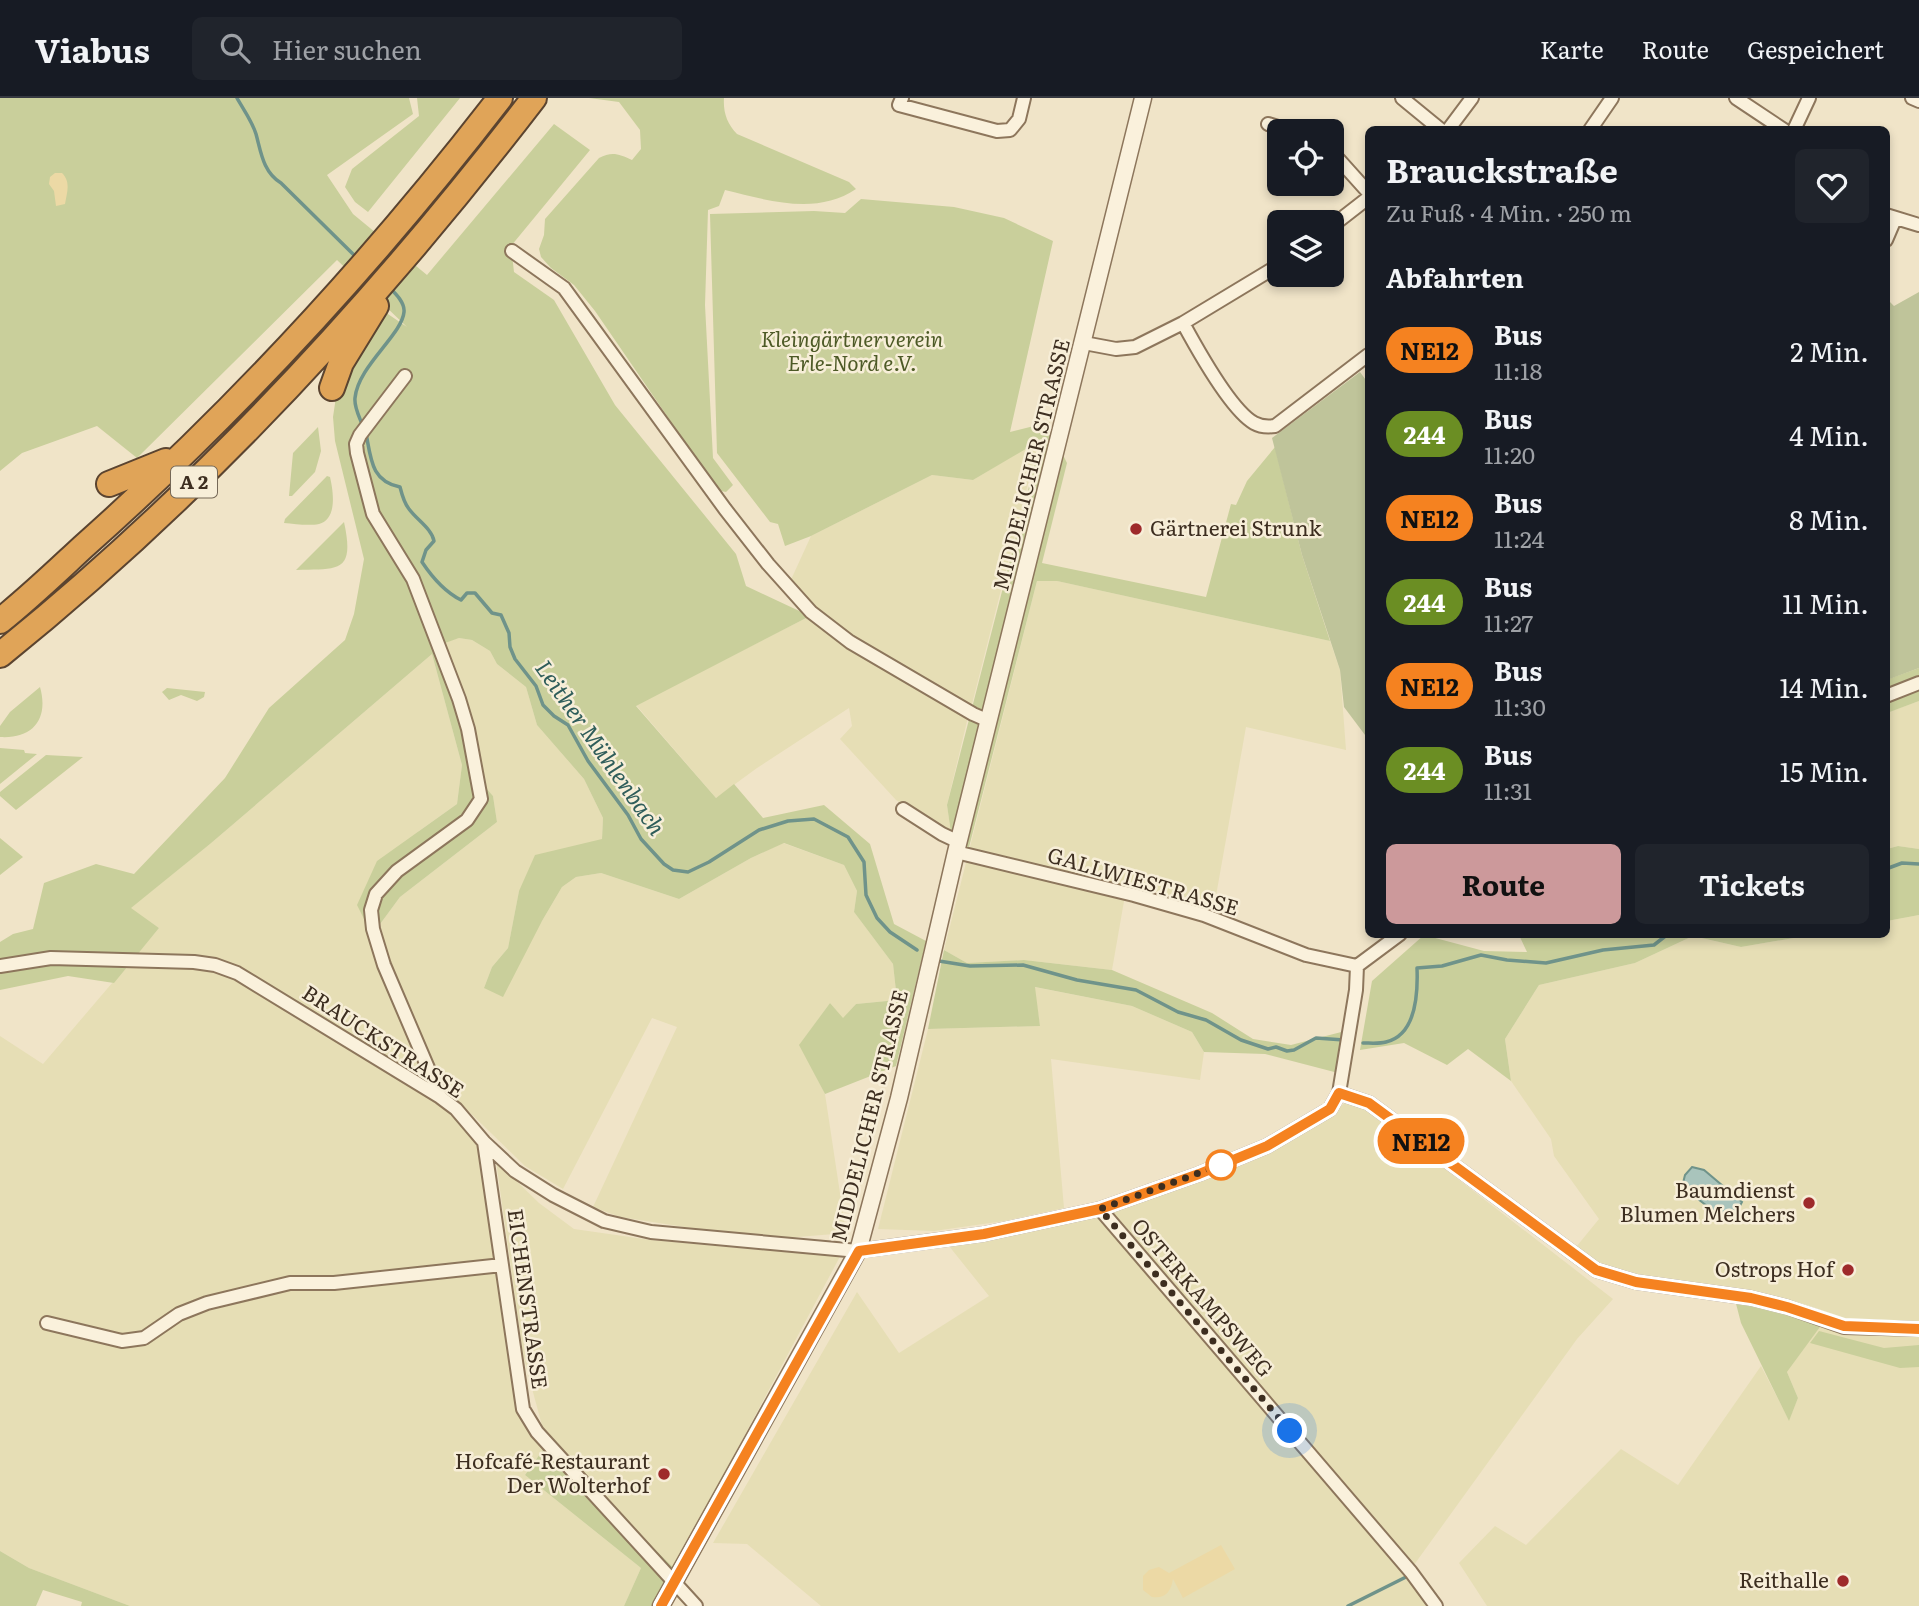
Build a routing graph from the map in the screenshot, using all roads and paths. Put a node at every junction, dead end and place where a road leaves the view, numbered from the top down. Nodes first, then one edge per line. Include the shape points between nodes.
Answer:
1 (500, 98) edge
2 (534, 98) edge
3 (902, 98) edge
4 (1024, 98) edge
5 (1143, 98) edge
6 (1402, 98) edge
7 (1472, 98) edge
8 (1612, 98) edge
9 (1736, 98) edge
10 (1808, 98) edge
11 (1912, 98) edge
12 (1919, 101) edge
13 (1436, 126) edge
14 (1451, 126) edge
15 (1593, 126) edge
16 (1778, 126) edge
17 (1796, 126) edge
18 (1344, 165) edge
19 (1365, 189) edge
20 (1365, 200) edge
21 (1344, 217) edge
22 (1891, 217) edge
23 (1919, 225) edge
24 (512, 251) dead end
25 (1267, 272) edge
26 (376, 297) junction
27 (1183, 323) junction
28 (1084, 343) junction
29 (1365, 357) edge
30 (405, 376) dead end
31 (332, 388) dead end
32 (186, 453) junction
33 (109, 484) dead end
34 (0, 621) edge
35 (0, 655) edge
36 (1919, 684) edge
37 (1890, 695) edge
38 (989, 720) junction
39 (903, 809) dead end
40 (942, 834) junction
41 (932, 846) dead end
42 (958, 847) junction
43 (1396, 938) edge
44 (0, 966) edge
45 (1357, 966) junction
46 (1339, 1093) junction
47 (440, 1097) junction
48 (484, 1142) junction
49 (1100, 1209) junction
50 (859, 1251) junction
51 (502, 1265) junction
52 (47, 1323) dead end
53 (1919, 1329) edge
54 (673, 1581) junction
55 (661, 1606) edge
56 (696, 1606) edge
57 (1436, 1606) edge

1 - 32 highway, A 2 via 353,277
2 - 26 highway
3 - 4 street via 899,104 997,131 1010,130 1019,119
5 - 28 street, MIDDELICHER STRASSE
6 - 13 street
7 - 14 street
8 - 15 street
9 - 16 street
10 - 17 street
11 - 12 street
18 - 19 street
20 - 21 street
22 - 23 street
24 - 38 street via 564,288 584,312 724,509 811,612 850,642
25 - 27 street
26 - 31 highway
26 - 35 highway, A 2 via 205,472
27 - 28 street via 1135,347
27 - 29 street via 1219,383 1254,424 1266,427 1275,426
28 - 38 street, MIDDELICHER STRASSE
30 - 47 street via 360,435 357,453 373,513 413,579 459,699 481,799 467,820 397,871 376,894 371,911 384,965
32 - 33 highway
32 - 34 highway, A 2
36 - 37 street
38 - 42 street, MIDDELICHER STRASSE
39 - 40 street
40 - 41 street
40 - 42 street
42 - 45 street, GALLWIESTRASSE via 1192,912 1306,955
42 - 50 street, MIDDELICHER STRASSE
43 - 45 street
44 - 47 street, BRAUCKSTRASSE via 51,958 215,965 237,973
45 - 46 street
46 - 49 street, BRAUCKSTRASSE via 1330,1109 1267,1146
46 - 53 street via 1369,1103 1596,1270 1636,1282 1751,1298 1844,1326
47 - 48 street, BRAUCKSTRASSE
48 - 50 street, BRAUCKSTRASSE via 515,1171 604,1222 651,1232
48 - 51 street, EICHENSTRASSE
49 - 50 street, BRAUCKSTRASSE via 984,1234
49 - 57 street, OSTERKAMPSWEG
50 - 54 street, MIDDELICHER STRASSE
51 - 52 street via 334,1283 290,1283 207,1303 179,1314 144,1338 121,1340
51 - 54 street, EICHENSTRASSE via 523,1409 537,1432
54 - 55 street, MIDDELICHER STRASSE
54 - 56 street, EICHENSTRASSE

